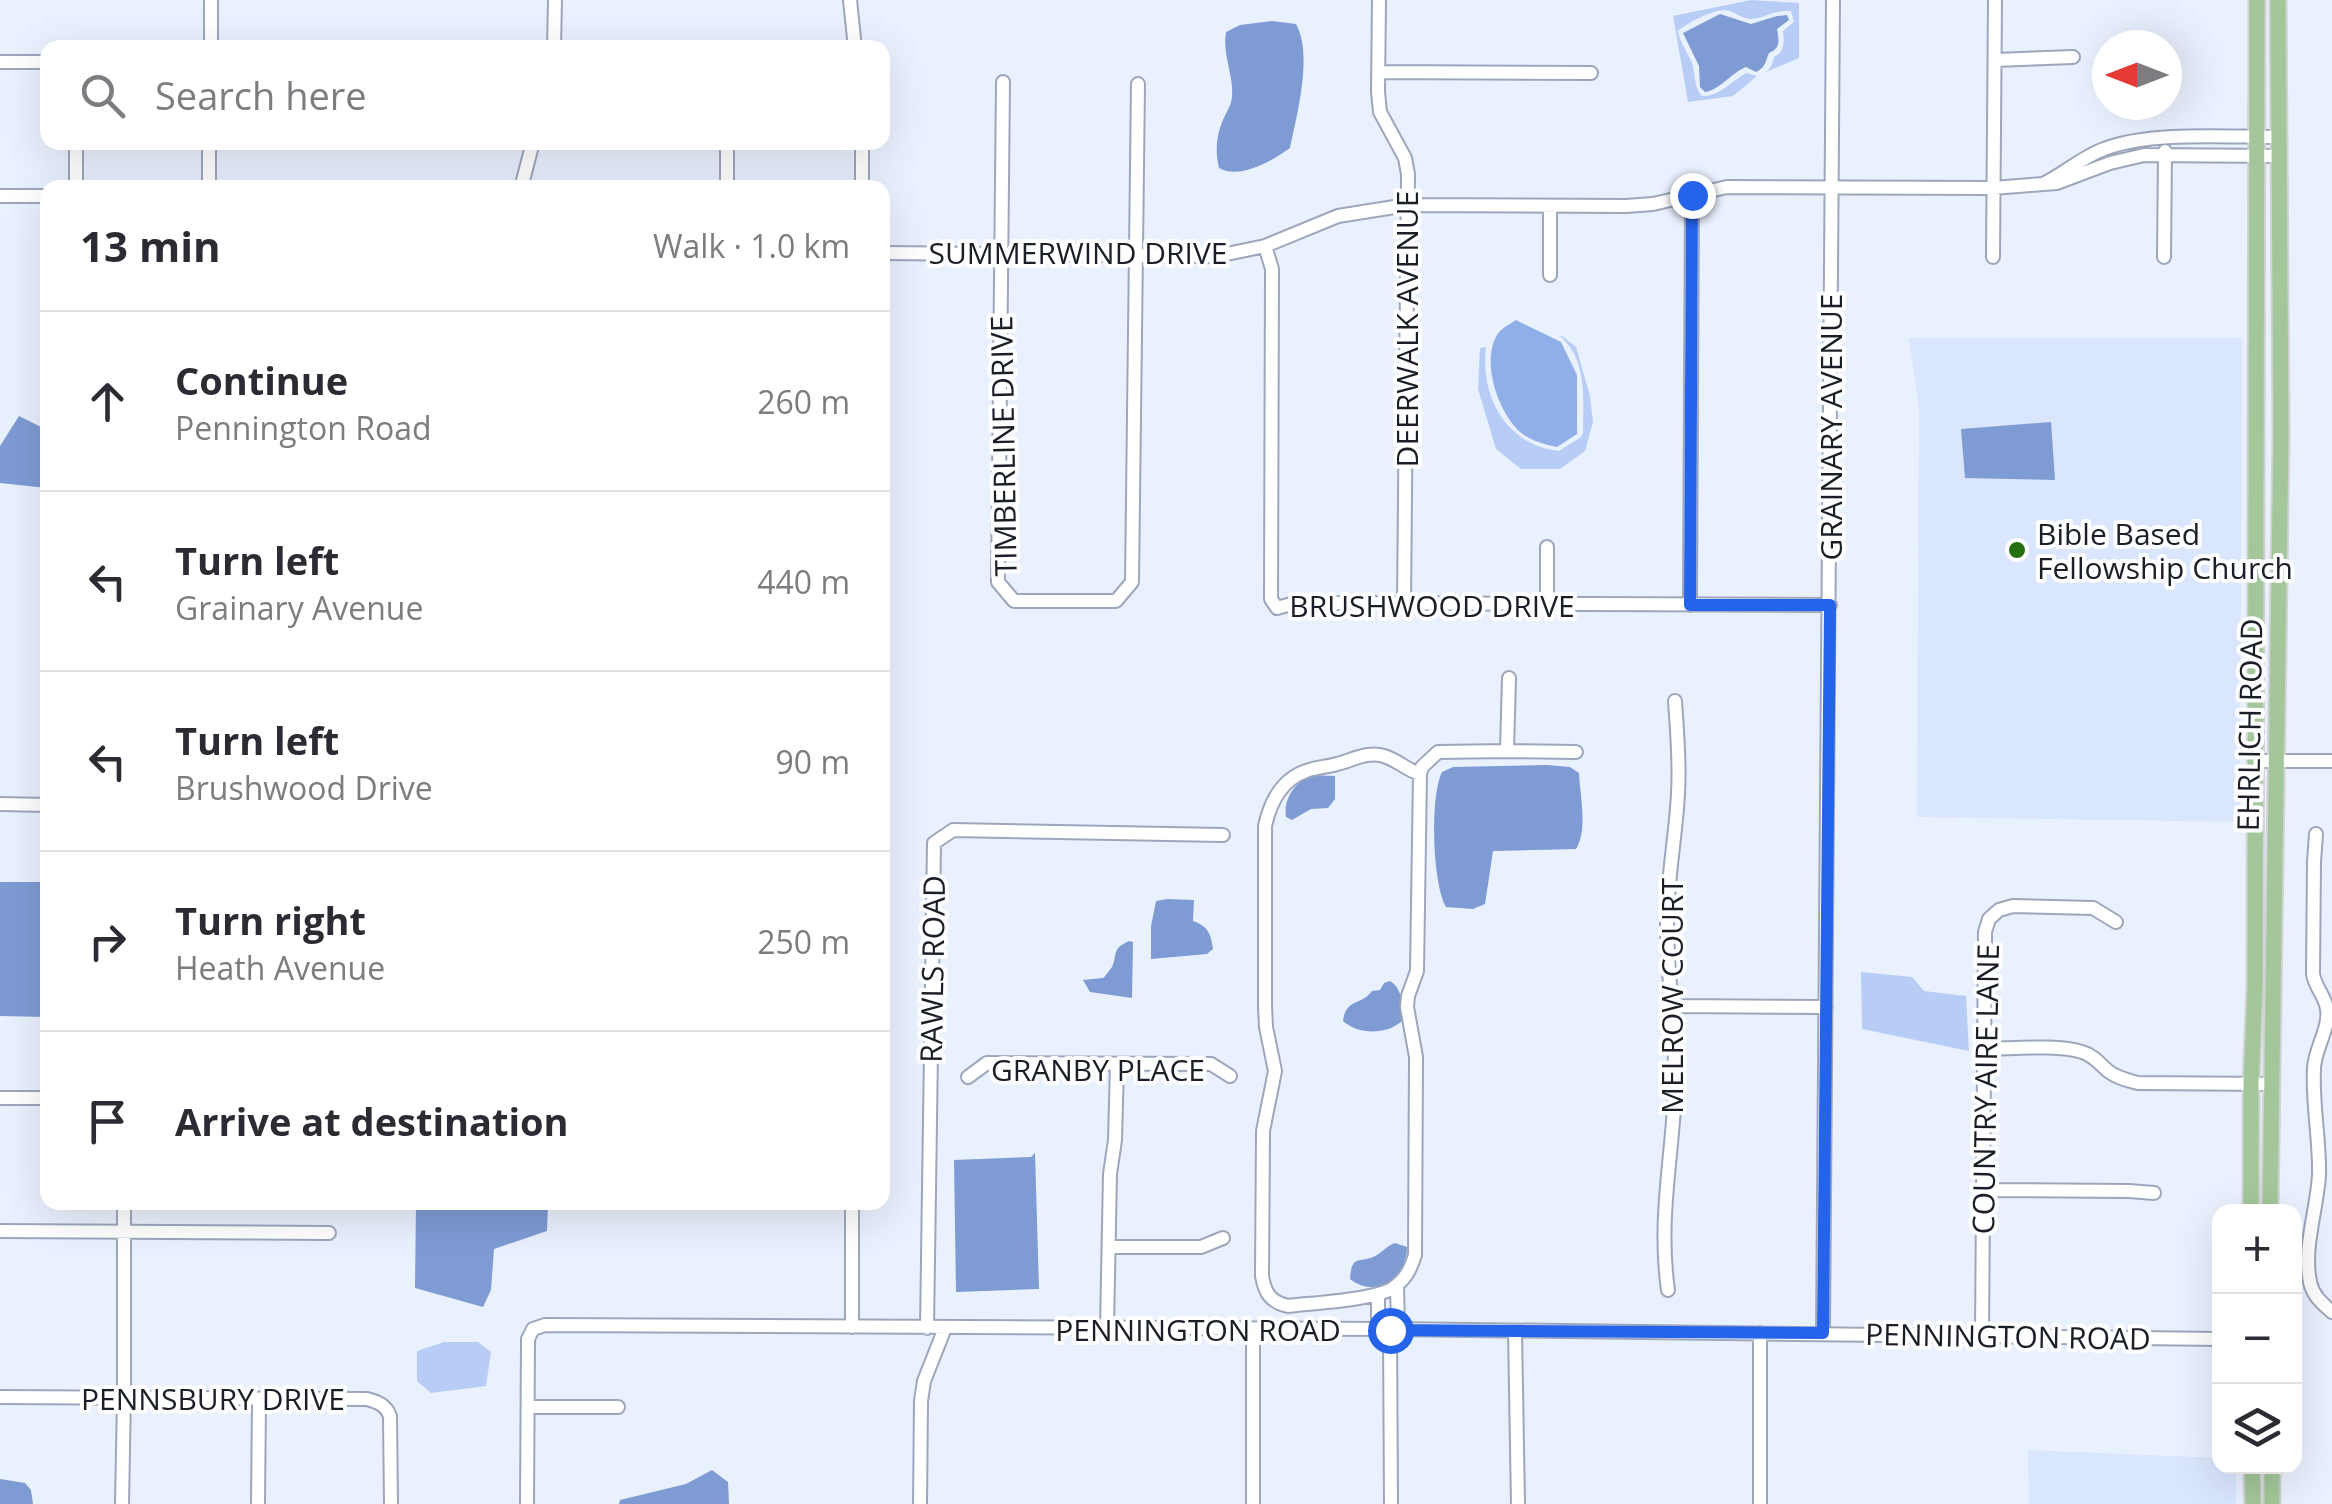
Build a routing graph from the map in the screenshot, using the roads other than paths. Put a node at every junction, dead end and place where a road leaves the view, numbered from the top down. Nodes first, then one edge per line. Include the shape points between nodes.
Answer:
1 (211, 0) edge
2 (554, 0) edge
3 (850, 0) edge
4 (1379, 0) edge
5 (1833, 0) edge
6 (1995, 0) edge
7 (2257, 0) edge
8 (2278, 0) edge
9 (210, 40) edge
10 (554, 40) edge
11 (854, 40) edge
12 (2073, 56) dead end
13 (1996, 60) junction
14 (0, 62) edge
15 (40, 62) edge
16 (1378, 72) junction
17 (1591, 73) dead end
18 (1002, 82) dead end
19 (1138, 84) dead end
20 (2165, 138) junction
21 (2256, 138) junction
22 (2277, 138) junction
23 (76, 150) edge
24 (209, 150) edge
25 (530, 150) edge
26 (727, 150) edge
27 (862, 150) edge
28 (2165, 156) junction
29 (2256, 156) junction
30 (2277, 156) junction
31 (76, 180) edge
32 (209, 180) edge
33 (523, 180) edge
34 (727, 180) edge
35 (862, 180) edge
36 (2043, 184) junction
37 (1831, 188) junction
38 (1994, 188) junction
39 (1692, 195) junction
40 (0, 196) edge
41 (40, 196) edge
42 (1407, 204) junction
43 (1550, 206) junction
44 (1265, 246) junction
45 (890, 253) edge
46 (1001, 254) junction
47 (1136, 256) junction
48 (1993, 257) dead end
49 (2164, 257) dead end
50 (1550, 275) dead end
51 (1548, 547) dead end
52 (1404, 604) junction
53 (1547, 604) junction
54 (1690, 605) junction
55 (1830, 605) junction
56 (1508, 678) dead end
57 (1675, 701) dead end
58 (1507, 750) junction
59 (1576, 752) dead end
60 (2256, 761) junction
61 (2332, 761) edge
62 (2275, 762) junction
63 (1420, 774) junction
64 (0, 804) edge
65 (40, 804) edge
66 (2316, 834) dead end
67 (1223, 835) dead end
68 (2116, 922) dead end
69 (1672, 1006) junction
70 (1826, 1007) junction
71 (2330, 1010) edge
72 (1984, 1048) junction
73 (1117, 1064) junction
74 (1230, 1076) dead end
75 (968, 1077) dead end
76 (2251, 1084) junction
77 (2270, 1084) junction
78 (0, 1098) edge
79 (40, 1098) edge
80 (2325, 1176) edge
81 (1984, 1190) junction
82 (2154, 1194) dead end
83 (2251, 1204) edge
84 (2270, 1204) edge
85 (124, 1210) edge
86 (852, 1210) edge
87 (0, 1232) edge
88 (124, 1232) junction
89 (329, 1234) dead end
90 (1223, 1238) dead end
91 (1108, 1248) junction
92 (1398, 1284) junction
93 (1668, 1290) dead end
94 (1378, 1294) junction
95 (2332, 1312) edge
96 (852, 1327) junction
97 (927, 1328) junction
98 (945, 1328) junction
99 (1106, 1328) junction
100 (1253, 1330) junction
101 (1388, 1330) junction
102 (1516, 1330) junction
103 (1760, 1332) junction
104 (1823, 1333) junction
105 (1982, 1335) junction
106 (2212, 1339) edge
107 (0, 1397) edge
108 (124, 1398) junction
109 (259, 1399) junction
110 (528, 1407) junction
111 (618, 1407) dead end
112 (2252, 1474) edge
113 (2272, 1474) edge
114 (122, 1504) edge
115 (258, 1504) edge
116 (392, 1504) edge
117 (527, 1504) edge
118 (920, 1504) edge
119 (1253, 1504) edge
120 (1391, 1504) edge
121 (1518, 1504) edge
122 (1760, 1504) edge
123 (2253, 1504) edge
124 (2272, 1504) edge

1 - 9 street
2 - 10 street
3 - 11 street
4 - 16 street, DEERWALK AVENUE
5 - 37 street, GRAINARY AVENUE
6 - 13 street
7 - 21 main road, EHRLICH ROAD
8 - 22 main road, EHRLICH ROAD
12 - 13 street
13 - 38 street
14 - 15 street
16 - 17 street
16 - 42 street, DEERWALK AVENUE via 1380,112 1405,158
18 - 46 street, TIMBERLINE DRIVE
19 - 47 street, TIMBERLINE DRIVE
20 - 21 street, SUMMERWIND DRIVE
20 - 28 street
20 - 36 street, SUMMERWIND DRIVE via 2102,150
21 - 22 street, SUMMERWIND DRIVE
21 - 29 main road, EHRLICH ROAD
22 - 30 main road, EHRLICH ROAD
23 - 31 street
24 - 32 street
25 - 33 street
26 - 34 street
27 - 35 street
28 - 29 street, SUMMERWIND DRIVE
28 - 36 street, SUMMERWIND DRIVE via 2128,158
28 - 49 street
29 - 30 street, SUMMERWIND DRIVE
29 - 60 main road, EHRLICH ROAD
30 - 62 main road, EHRLICH ROAD
36 - 38 street, SUMMERWIND DRIVE
37 - 38 street, SUMMERWIND DRIVE
37 - 39 street, SUMMERWIND DRIVE via 1728,187
37 - 55 street, GRAINARY AVENUE
38 - 48 street
39 - 43 street, SUMMERWIND DRIVE via 1653,204
39 - 54 street
40 - 41 street
42 - 43 street, SUMMERWIND DRIVE
42 - 44 street, SUMMERWIND DRIVE via 1338,216
42 - 52 street, DEERWALK AVENUE
43 - 50 street
44 - 47 street, SUMMERWIND DRIVE via 1217,256
44 - 52 street, BRUSHWOOD DRIVE via 1272,270 1270,600 1278,608
45 - 46 street, SUMMERWIND DRIVE
46 - 47 street, SUMMERWIND DRIVE
46 - 47 street, TIMBERLINE DRIVE via 998,582 1014,600 1031,601 1116,602 1132,582
51 - 53 street
52 - 53 street, BRUSHWOOD DRIVE
53 - 54 street, BRUSHWOOD DRIVE
54 - 55 street, BRUSHWOOD DRIVE
55 - 70 street, GRAINARY AVENUE
56 - 58 street
57 - 69 street, MELROW COURT via 1678,792 1667,918
58 - 59 street
58 - 63 street via 1438,752
60 - 62 street
60 - 76 main road, EHRLICH ROAD
61 - 62 street
62 - 77 main road, EHRLICH ROAD
63 - 92 street via 1417,971 1407,1007 1416,1057 1416,1254
63 - 94 street via 1371,754 1309,769 1275,796 1265,826 1265,1006 1275,1071 1264,1131 1264,1287 1269,1298 1288,1306
64 - 65 street
66 - 71 street via 2312,974
67 - 97 street, RAWLS ROAD via 953,830 934,843
68 - 72 street, COUNTRY AIRE LANE via 2093,908 2013,906 1988,919
69 - 70 street
69 - 93 street, MELROW COURT via 1675,1091 1664,1212
70 - 104 street, GRAINARY AVENUE
71 - 80 street via 2314,1065
72 - 76 street via 2083,1052 2122,1080 2138,1083
72 - 81 street, COUNTRY AIRE LANE
73 - 74 street, GRANBY PLACE via 1211,1064
73 - 75 street, GRANBY PLACE via 988,1063
73 - 91 street
76 - 77 street
76 - 83 main road, EHRLICH ROAD
77 - 84 main road, EHRLICH ROAD
78 - 79 street
80 - 95 street via 2308,1248 2309,1278
81 - 82 street
81 - 105 street, COUNTRY AIRE LANE
85 - 88 street
86 - 96 street
87 - 88 street
88 - 89 street
88 - 108 street
90 - 91 street via 1201,1247
91 - 99 street
92 - 94 street
92 - 101 street
94 - 101 street
96 - 97 street, PENNINGTON ROAD
96 - 110 street, PENNINGTON ROAD via 546,1325 528,1339
97 - 98 street, PENNINGTON ROAD
98 - 99 street, PENNINGTON ROAD
98 - 118 street via 920,1402
99 - 100 street, PENNINGTON ROAD
100 - 101 street, PENNINGTON ROAD
100 - 119 street
101 - 102 street, PENNINGTON ROAD
101 - 120 street
102 - 103 street, PENNINGTON ROAD
102 - 121 street
103 - 104 street, PENNINGTON ROAD
103 - 122 street
104 - 105 street, PENNINGTON ROAD
105 - 106 street, PENNINGTON ROAD
107 - 108 street, PENNSBURY DRIVE
108 - 109 street, PENNSBURY DRIVE
108 - 114 street
109 - 115 street
109 - 116 street, PENNSBURY DRIVE via 378,1402 392,1426
110 - 111 street
110 - 117 street, PENNINGTON ROAD
112 - 123 main road
113 - 124 main road

